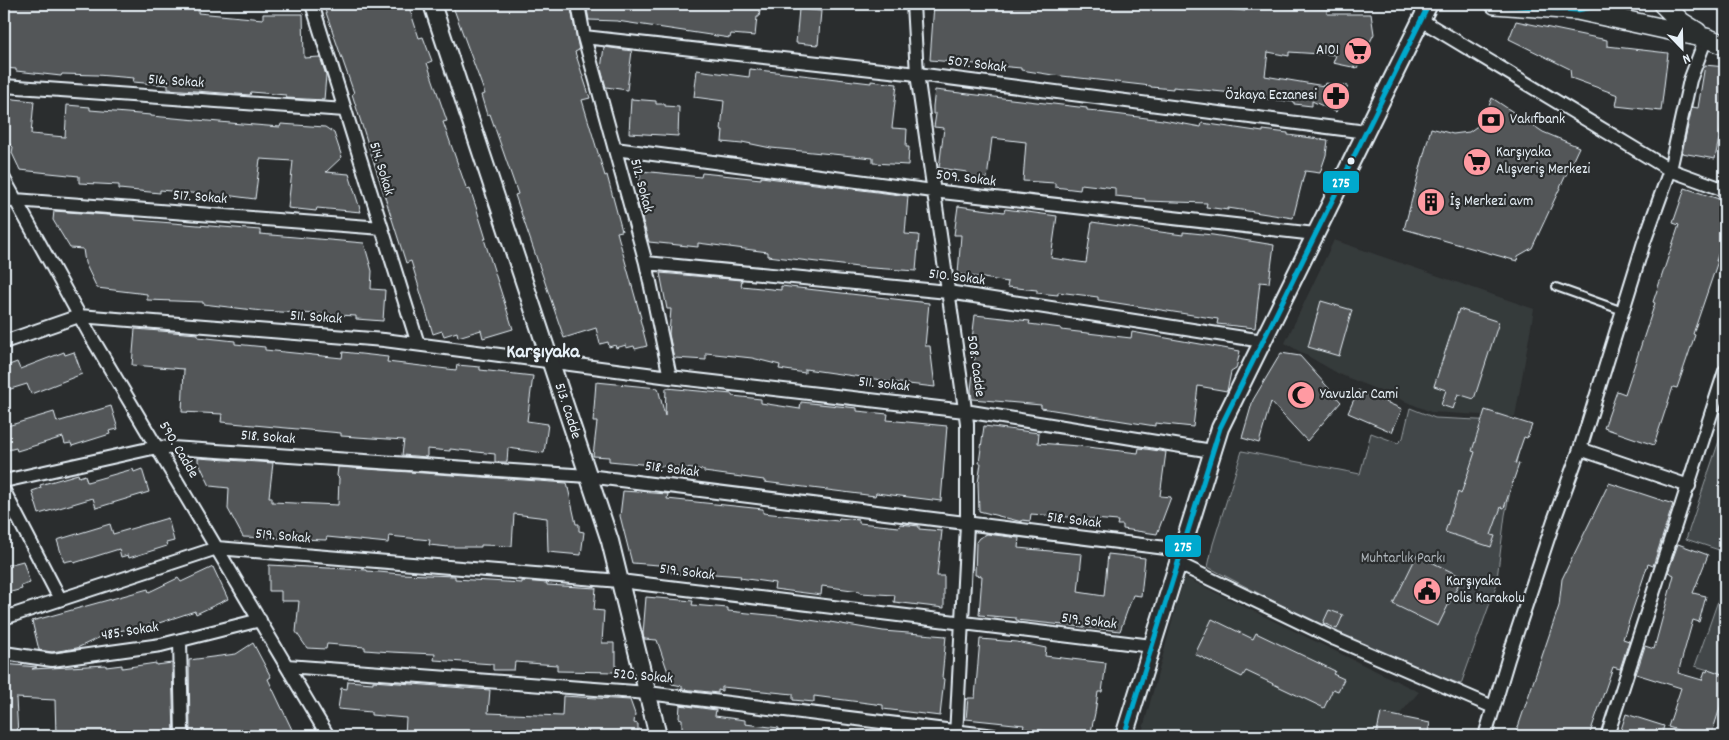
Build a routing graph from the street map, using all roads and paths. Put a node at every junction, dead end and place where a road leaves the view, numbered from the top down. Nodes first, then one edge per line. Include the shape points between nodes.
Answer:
1 (312, 4) edge
2 (432, 4) edge
3 (578, 4) edge
4 (913, 4) edge
5 (1429, 4) edge
6 (1494, 4) edge
7 (1608, 4) edge
8 (1663, 4) edge
9 (1577, 10) junction
10 (1421, 20) junction
11 (584, 37) junction
12 (1706, 38) junction
13 (1725, 44) edge
14 (917, 74) junction
15 (4, 86) edge
16 (345, 110) junction
17 (1366, 132) junction
18 (615, 149) junction
19 (1670, 170) junction
20 (4, 179) edge
21 (1725, 190) edge
22 (933, 191) junction
23 (10, 201) edge
24 (382, 228) junction
25 (1315, 234) junction
26 (646, 263) junction
27 (1556, 287) dead end
28 (948, 292) junction
29 (1623, 311) junction
30 (79, 316) junction
31 (1263, 341) junction
32 (4, 342) edge
33 (418, 344) junction
34 (550, 361) junction
35 (1725, 371) edge
36 (670, 377) junction
37 (965, 411) junction
38 (157, 447) junction
39 (1580, 449) junction
40 (1212, 451) junction
41 (588, 476) junction
42 (4, 481) edge
43 (1689, 486) junction
44 (4, 490) edge
45 (966, 524) junction
46 (217, 548) junction
47 (1179, 557) junction
48 (620, 581) junction
49 (60, 599) junction
50 (4, 618) edge
51 (260, 620) junction
52 (962, 622) junction
53 (180, 640) junction
54 (1152, 646) junction
55 (4, 653) edge
56 (287, 666) junction
57 (648, 693) junction
58 (1493, 707) junction
59 (956, 734) edge
60 (182, 736) edge
61 (328, 736) edge
62 (658, 736) edge
63 (994, 736) edge
64 (1124, 736) edge
65 (1485, 736) edge
66 (1607, 736) edge

1 - 16 street, 514. Sokak
2 - 34 street, 513. Cadde
3 - 11 street, 512. Sokak
4 - 14 street, 508. Cadde
5 - 10 street
6 - 9 main road
7 - 9 main road
8 - 12 main road via 1681,22
9 - 12 main road
10 - 17 street
10 - 19 street
11 - 14 street, 507. Sokak
11 - 18 street, 512. Sokak
12 - 13 main road
12 - 19 street via 1690,80
14 - 17 street, 507. Sokak
14 - 22 street, 508. Cadde
15 - 16 street, 516. Sokak
16 - 24 street, 514. Sokak
17 - 25 street
18 - 22 street, 509. Sokak
18 - 26 street, 512. Sokak
19 - 21 street
19 - 29 street
20 - 23 street, 590. Cadde
22 - 25 street, 509. Sokak
22 - 28 street, 508. Cadde
23 - 24 street, 517. Sokak
23 - 30 street, 590. Cadde
24 - 33 street, 514. Sokak
25 - 31 street
26 - 28 street, 510. Sokak
26 - 36 street, 512. Sokak
27 - 29 lane
28 - 31 street, 510. Sokak
28 - 37 street, 508. Cadde
29 - 39 street
30 - 32 street
30 - 33 street, 511. Sokak
30 - 38 street, 590. Cadde
31 - 40 street
33 - 34 street, 511. Sokak
34 - 36 street, 511. sokak
34 - 41 street, 513. Cadde
35 - 43 street
36 - 37 street, 511. sokak
37 - 40 street, 511. sokak
37 - 45 street, 508. Cadde
38 - 41 street, 518. Sokak
38 - 42 street, 518. Sokak
38 - 46 street, 590. Cadde
39 - 43 street
39 - 58 street
40 - 47 street
41 - 45 street, 518. Sokak
41 - 48 street, 513. Cadde
43 - 66 street
44 - 49 street
45 - 47 street, 518. Sokak
45 - 52 street, 508. Cadde
46 - 48 street, 519. Sokak
46 - 49 street
46 - 51 street, 590. Cadde
47 - 54 street
47 - 58 street, 518. Sokak via 1335,639
48 - 52 street, 519. Sokak
48 - 57 street, 513. Cadde
49 - 50 street
51 - 53 street, 485. Sokak
51 - 56 street, 590. Cadde
52 - 54 street, 519. Sokak
52 - 59 street, 508. Cadde
53 - 55 street, 485. Sokak via 52,660
53 - 60 street
54 - 64 street
56 - 57 street, 520. Sokak
56 - 61 street, 590. Cadde
57 - 59 street, 520. Sokak
57 - 62 street, 513. Cadde
58 - 65 street
59 - 63 street, 520. Sokak

